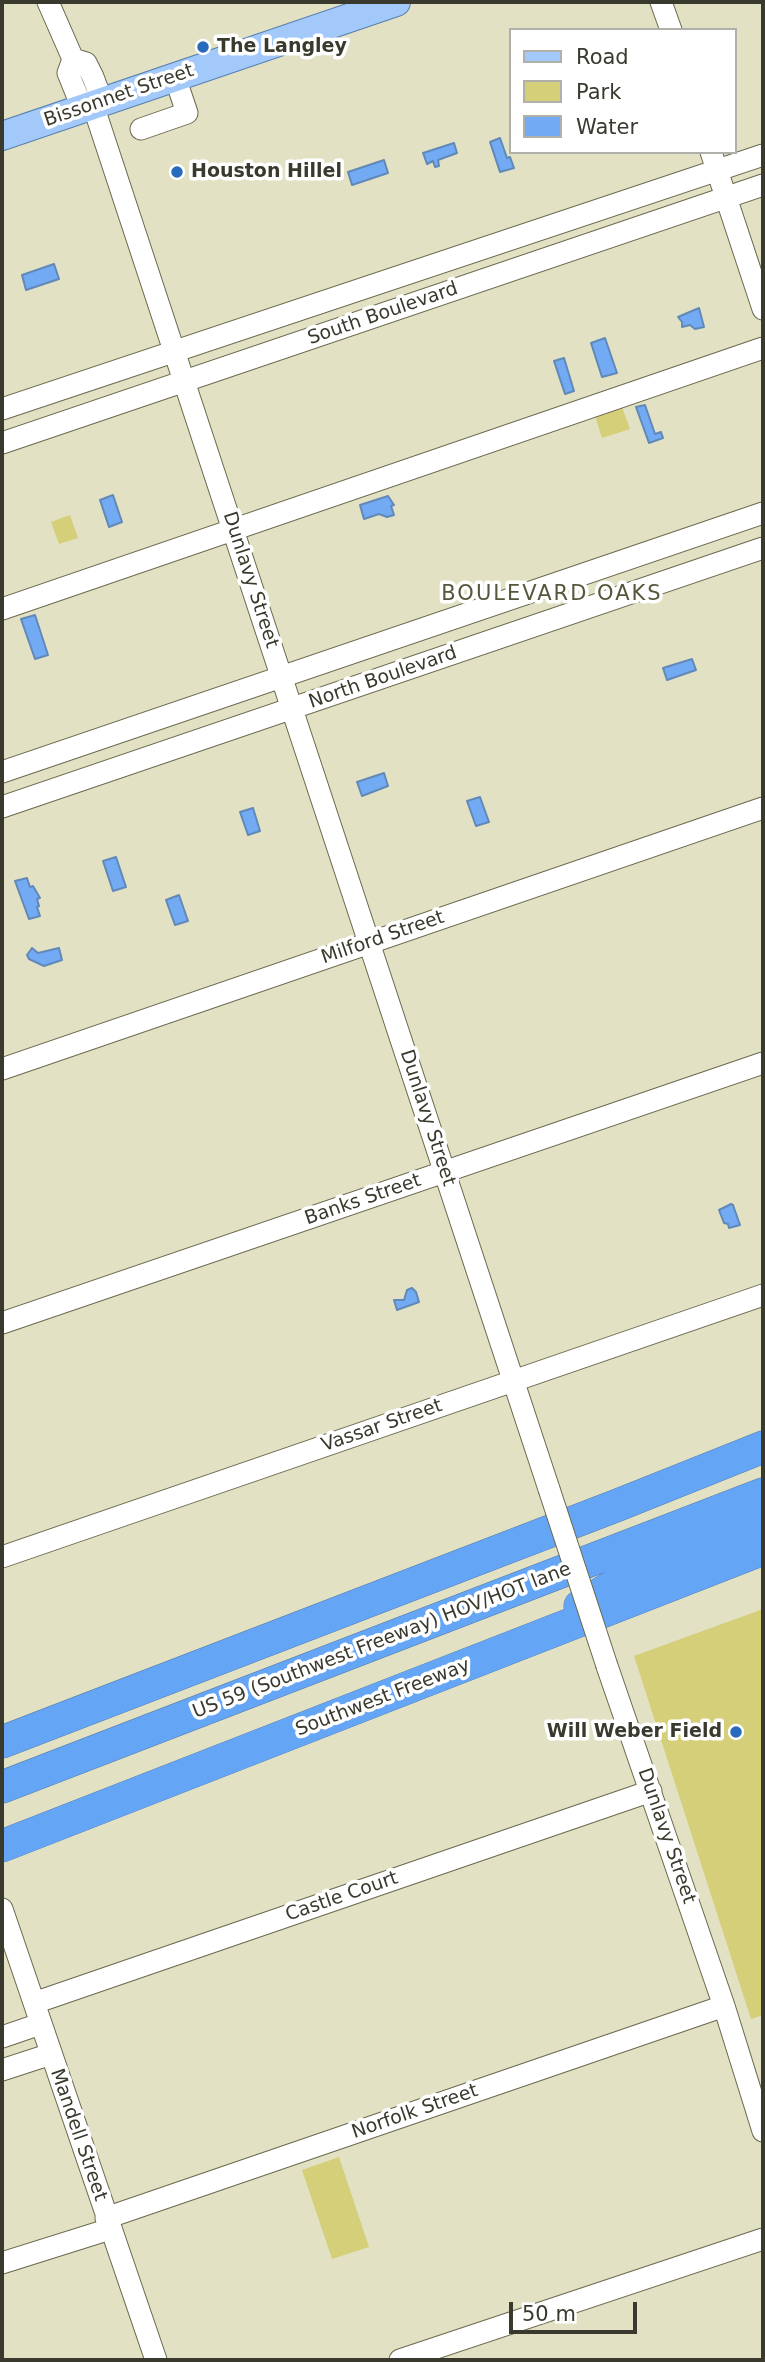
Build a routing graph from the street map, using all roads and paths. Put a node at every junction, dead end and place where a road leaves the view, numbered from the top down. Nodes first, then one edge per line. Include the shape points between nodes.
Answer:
1 (48, 2) edge
2 (396, 2) edge
3 (661, 2) edge
4 (669, 28) edge
5 (175, 77) junction
6 (93, 105) junction
7 (141, 129) dead end
8 (2, 136) edge
9 (763, 155) edge
10 (715, 161) edge
11 (763, 185) edge
12 (726, 197) junction
13 (763, 309) edge
14 (763, 348) edge
15 (174, 351) junction
16 (184, 382) junction
17 (2, 409) edge
18 (2, 443) edge
19 (763, 513) edge
20 (233, 530) junction
21 (763, 548) edge
22 (2, 609) edge
23 (281, 677) junction
24 (292, 708) junction
25 (2, 772) edge
26 (2, 807) edge
27 (763, 808) edge
28 (369, 943) junction
29 (763, 1063) edge
30 (2, 1069) edge
31 (445, 1172) junction
32 (763, 1295) edge
33 (2, 1323) edge
34 (514, 1380) junction
35 (763, 1447) edge
36 (763, 1479) edge
37 (763, 1494) edge
38 (618, 1505) junction
39 (763, 1522) edge
40 (763, 1549) edge
41 (2, 1557) edge
42 (520, 1645) junction
43 (2, 1742) edge
44 (2, 1787) edge
45 (651, 1791) junction
46 (2, 1846) edge
47 (2, 1909) edge
48 (34, 2003) junction
49 (724, 2006) junction
50 (40, 2024) junction
51 (2, 2037) edge
52 (51, 2054) junction
53 (2, 2070) edge
54 (763, 2131) edge
55 (108, 2223) junction
56 (763, 2239) edge
57 (2, 2263) edge
58 (156, 2360) edge
59 (400, 2360) edge

1 - 6 street via 73,59 68,73 79,100
2 - 5 main road, Bissonnet Street
3 - 4 street
5 - 6 main road, Bissonnet Street
5 - 7 street via 187,113
6 - 8 main road, Bissonnet Street
6 - 15 street, Dunlavy Street
9 - 10 street, South Boulevard
10 - 12 street
10 - 15 street, South Boulevard
11 - 12 street, South Boulevard
12 - 13 street
12 - 16 street, South Boulevard
14 - 20 street
15 - 16 street, Dunlavy Street
15 - 17 street, South Boulevard
16 - 18 street, South Boulevard
16 - 20 street, Dunlavy Street
19 - 23 street, North Boulevard
20 - 22 street
20 - 23 street, Dunlavy Street
21 - 24 street, North Boulevard
23 - 24 street, Dunlavy Street
23 - 25 street, North Boulevard
24 - 26 street, North Boulevard
24 - 28 street, Dunlavy Street
27 - 28 street, Milford Street
28 - 30 street, Milford Street
28 - 31 street, Dunlavy Street
29 - 31 street, Banks Street
31 - 33 street, Banks Street
31 - 34 street, Dunlavy Street
32 - 34 street, Vassar Street
34 - 41 street, Vassar Street
34 - 45 street, Dunlavy Street, bridge
35 - 38 highway
36 - 38 highway via 711,1497
37 - 44 highway, US 59 (Southwest Freeway) HOV/HOT lane
38 - 43 highway
39 - 42 highway via 616,1584
40 - 42 highway, Southwest Freeway
42 - 46 highway, Southwest Freeway
45 - 48 street, Castle Court
45 - 49 street, Dunlavy Street
47 - 48 street, Mandell Street
48 - 50 street, Mandell Street
49 - 54 street, Dunlavy Street
49 - 55 street, Norfolk Street
50 - 51 street
50 - 52 street, Mandell Street
52 - 53 street
52 - 55 street, Mandell Street
55 - 57 street, Norfolk Street
55 - 58 street, Mandell Street
56 - 59 street

